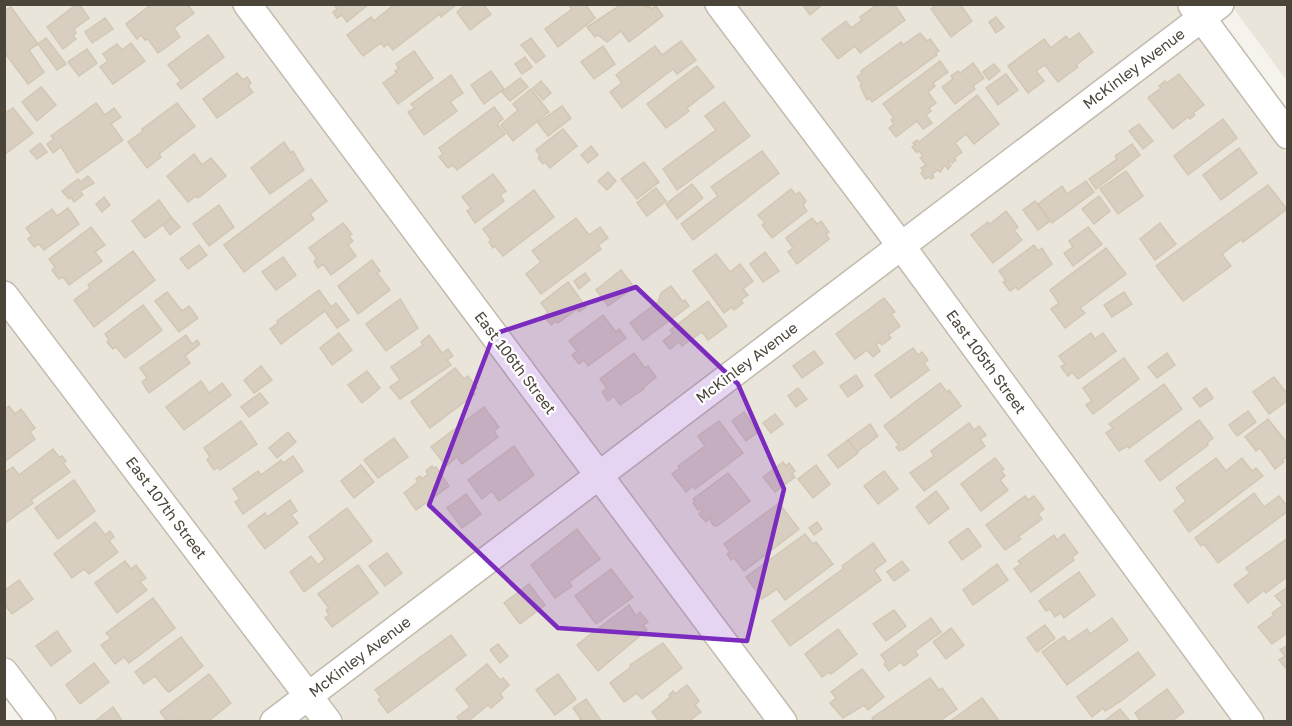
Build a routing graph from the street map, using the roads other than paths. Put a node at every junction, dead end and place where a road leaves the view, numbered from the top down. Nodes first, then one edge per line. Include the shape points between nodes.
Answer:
1 (247, 4) edge
2 (719, 4) edge
3 (1205, 9) edge
4 (1287, 135) edge
5 (902, 247) junction
6 (4, 295) edge
7 (598, 474) junction
8 (4, 672) edge
9 (309, 696) junction
10 (42, 722) edge
11 (274, 722) edge
12 (328, 722) edge
13 (783, 722) edge
14 (1250, 722) edge

1 - 7 street, East 106th Street
2 - 5 street, East 105th Street
3 - 4 street
3 - 5 street, McKinley Avenue
5 - 7 street, McKinley Avenue
5 - 14 street, East 105th Street
6 - 9 street, East 107th Street
7 - 9 street, McKinley Avenue
7 - 13 street, East 106th Street
8 - 10 street
9 - 11 street, McKinley Avenue
9 - 12 street, East 107th Street

